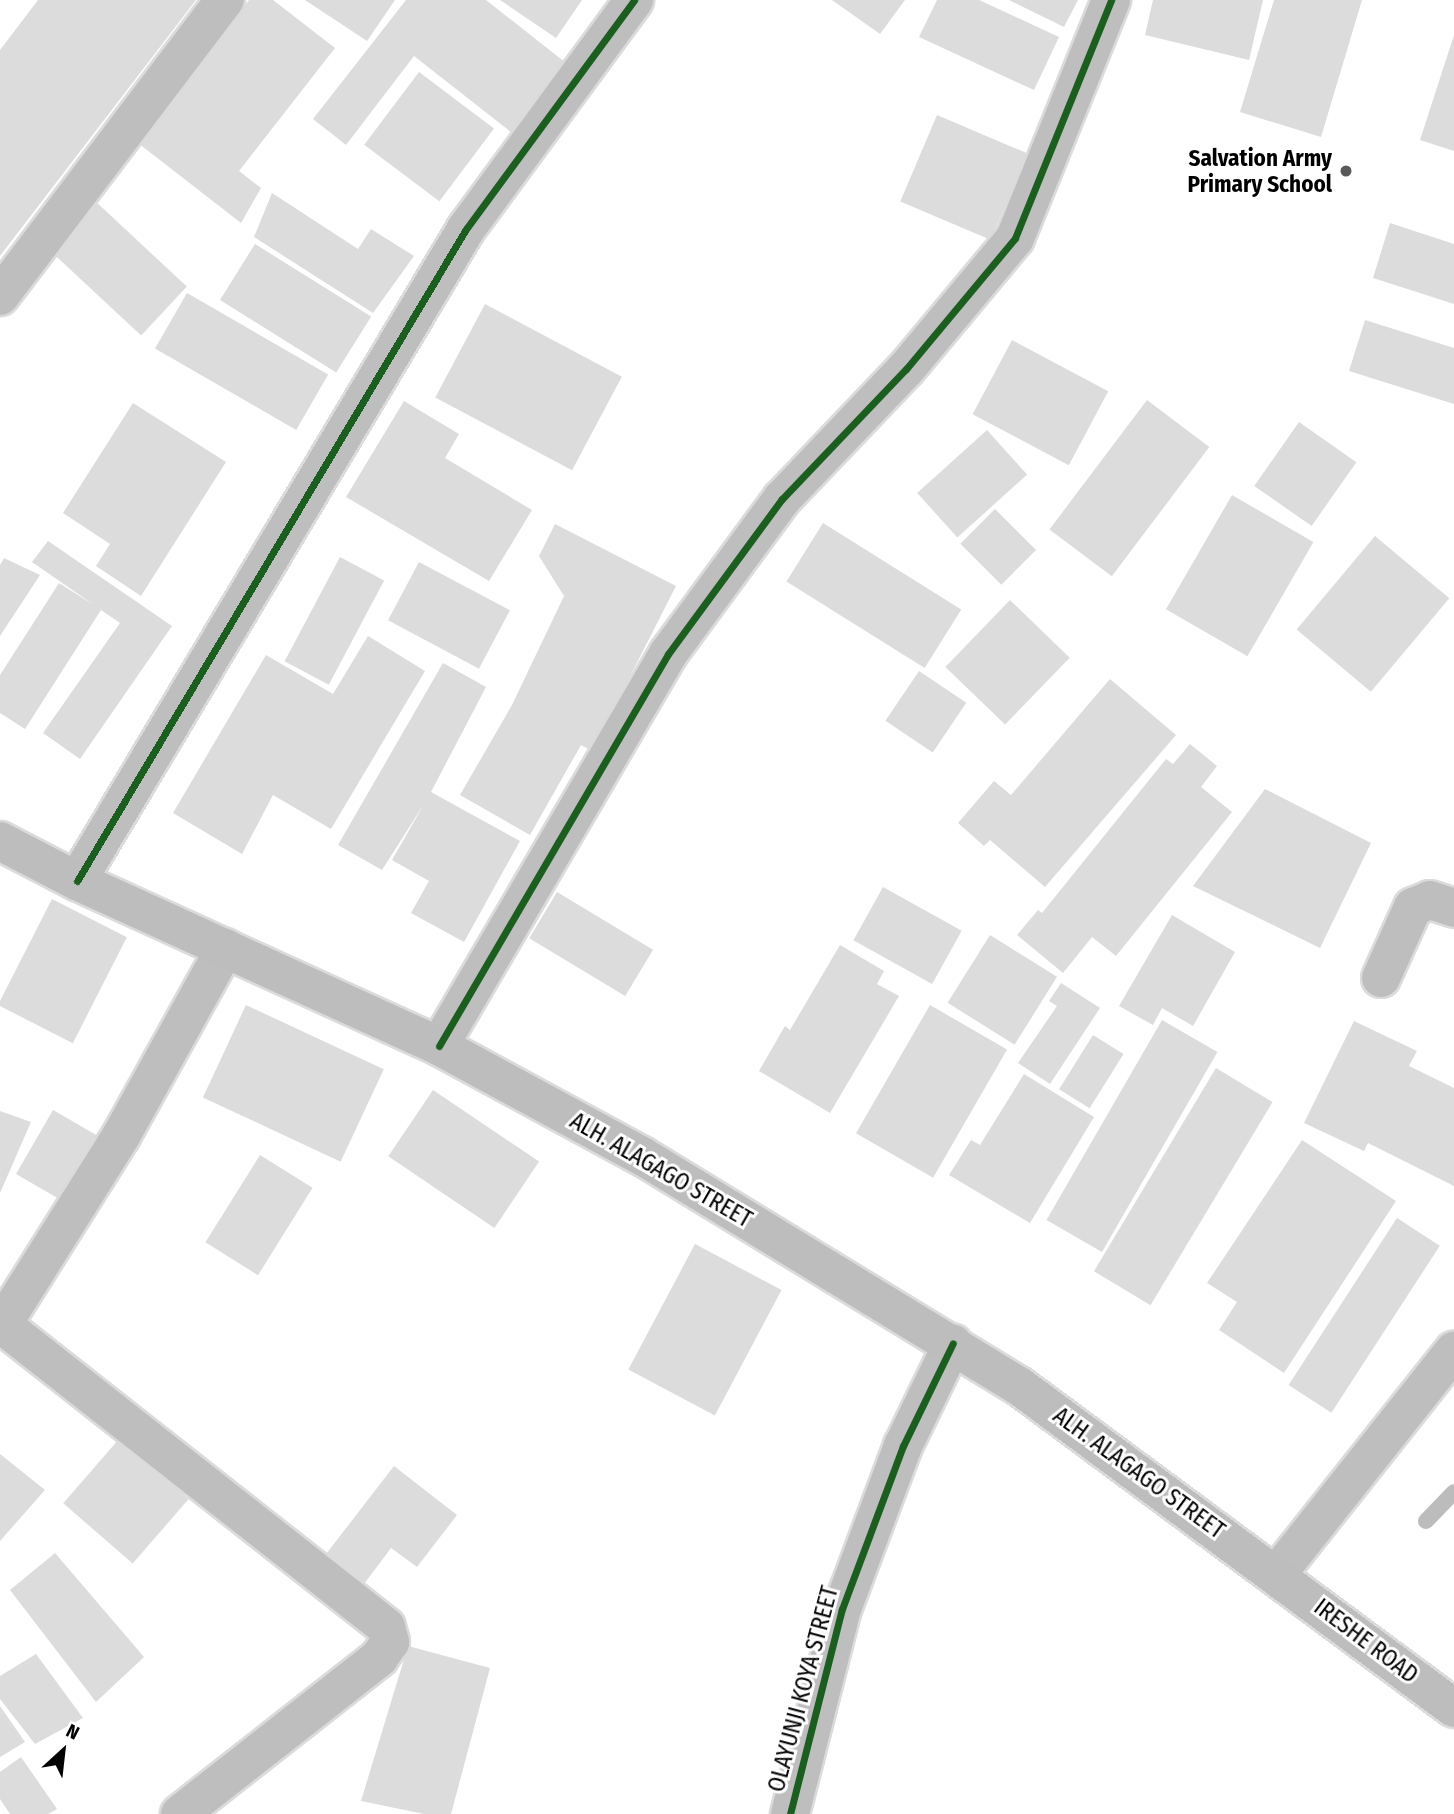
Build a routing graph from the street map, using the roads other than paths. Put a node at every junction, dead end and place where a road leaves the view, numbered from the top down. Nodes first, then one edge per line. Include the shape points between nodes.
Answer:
1 (225, 0) edge
2 (634, 0) edge
3 (1111, 0) edge
4 (0, 296) edge
5 (0, 841) edge
6 (77, 881) junction
7 (1454, 908) edge
8 (225, 948) junction
9 (1381, 978) dead end
10 (439, 1046) junction
11 (1, 1324) edge
12 (953, 1343) junction
13 (1454, 1351) edge
14 (1277, 1574) junction
15 (1454, 1708) edge
16 (180, 1814) edge
17 (790, 1814) edge

1 - 4 street
2 - 6 street via 466,229
3 - 10 street via 1015,238 906,369 782,499 668,654
5 - 6 main road, ALH. ALAGAGO STREET
6 - 8 main road, ALH. ALAGAGO STREET
7 - 9 street via 1430,900 1413,907
8 - 10 main road, ALH. ALAGAGO STREET
8 - 11 street via 121,1136
10 - 12 main road, ALH. ALAGAGO STREET via 642,1156
11 - 16 street via 387,1627 390,1642 379,1658
12 - 14 main road, ALH. ALAGAGO STREET
12 - 17 street, OLAYUNJI KOYA STREET via 903,1446 842,1609
13 - 14 street
14 - 15 main road, IRESHE ROAD

